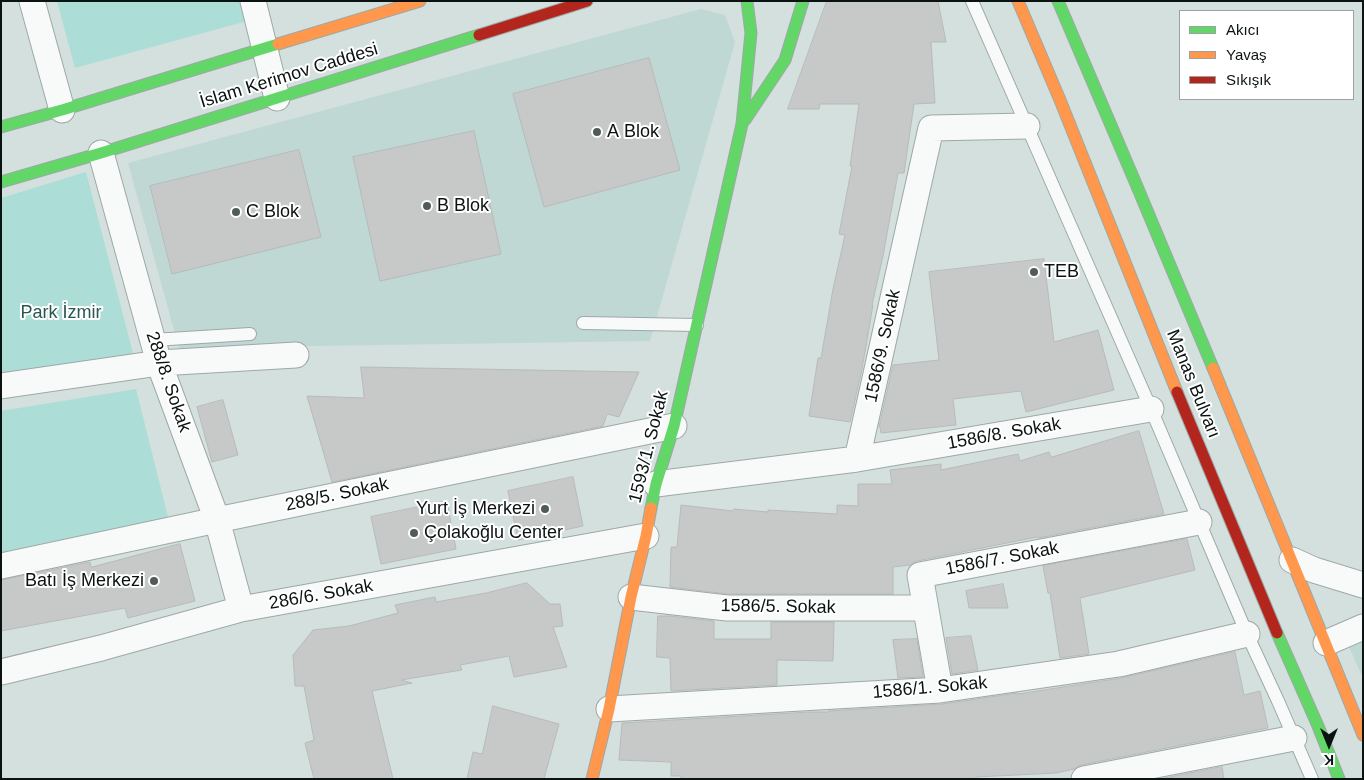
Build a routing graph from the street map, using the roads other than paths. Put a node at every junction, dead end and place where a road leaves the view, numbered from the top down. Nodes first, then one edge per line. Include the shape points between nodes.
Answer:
1 (32, 1) edge
2 (254, 1) edge
3 (420, 1) edge
4 (587, 1) edge
5 (747, 1) edge
6 (803, 1) edge
7 (972, 1) edge
8 (1018, 1) edge
9 (1058, 1) edge
10 (265, 49) junction
11 (277, 98) junction
12 (62, 110) junction
13 (742, 124) junction
14 (1027, 126) junction
15 (1, 127) edge
16 (101, 153) junction
17 (1, 182) edge
18 (583, 322) dead end
19 (697, 324) junction
20 (250, 334) dead end
21 (156, 351) junction
22 (296, 355) dead end
23 (1, 386) edge
24 (1151, 409) junction
25 (674, 426) junction
26 (857, 459) junction
27 (656, 484) junction
28 (218, 520) junction
29 (1199, 522) junction
30 (646, 536) junction
31 (1292, 560) junction
32 (1, 566) edge
33 (1363, 585) edge
34 (631, 596) junction
35 (925, 608) junction
36 (241, 609) junction
37 (1363, 627) edge
38 (1247, 634) junction
39 (1326, 643) junction
40 (1, 672) edge
41 (940, 690) junction
42 (609, 709) junction
43 (1363, 735) edge
44 (1294, 738) junction
45 (592, 779) edge
46 (1084, 779) edge
47 (1312, 779) edge
48 (1339, 779) edge

1 - 12 street
2 - 10 street
3 - 10 main road, İslam Kerimov Caddesi
4 - 11 main road, İslam Kerimov Caddesi
5 - 13 main road, 1593/1. Sokak via 751,33
6 - 13 main road, 1593/1. Sokak via 785,60
7 - 14 lane
8 - 48 main road, Manas Bulvarı
9 - 31 main road, Manas Bulvarı
10 - 11 street
10 - 12 main road, İslam Kerimov Caddesi
11 - 16 main road, İslam Kerimov Caddesi
12 - 15 main road, İslam Kerimov Caddesi
13 - 19 main road, 1593/1. Sokak
14 - 24 lane
14 - 26 street, 1586/9. Sokak via 931,128
16 - 17 main road, İslam Kerimov Caddesi
16 - 21 street, 288/8. Sokak
18 - 19 lane
19 - 25 main road, 1593/1. Sokak
20 - 21 lane
21 - 22 street
21 - 23 street
21 - 28 street, 288/8. Sokak
24 - 26 street, 1586/8. Sokak
24 - 29 lane
25 - 27 main road, 1593/1. Sokak
25 - 28 street, 288/5. Sokak
26 - 27 street
27 - 30 main road, 1593/1. Sokak
28 - 32 street, 288/5. Sokak
28 - 36 street, 288/8. Sokak
29 - 35 street, 1586/7. Sokak via 920,575
29 - 38 lane
30 - 34 main road, 1593/1. Sokak
30 - 36 street, 286/6. Sokak
31 - 33 street
31 - 39 main road, Manas Bulvarı
34 - 35 street, 1586/5. Sokak via 727,608
34 - 42 main road, 1593/1. Sokak
35 - 41 street, 1586/7. Sokak
36 - 40 street, 286/6. Sokak
37 - 39 street
38 - 41 street, 1586/1. Sokak via 1119,664
38 - 44 lane
39 - 43 main road, Manas Bulvarı
41 - 42 street, 1586/1. Sokak
42 - 45 main road, 1593/1. Sokak
44 - 46 street
44 - 47 lane

